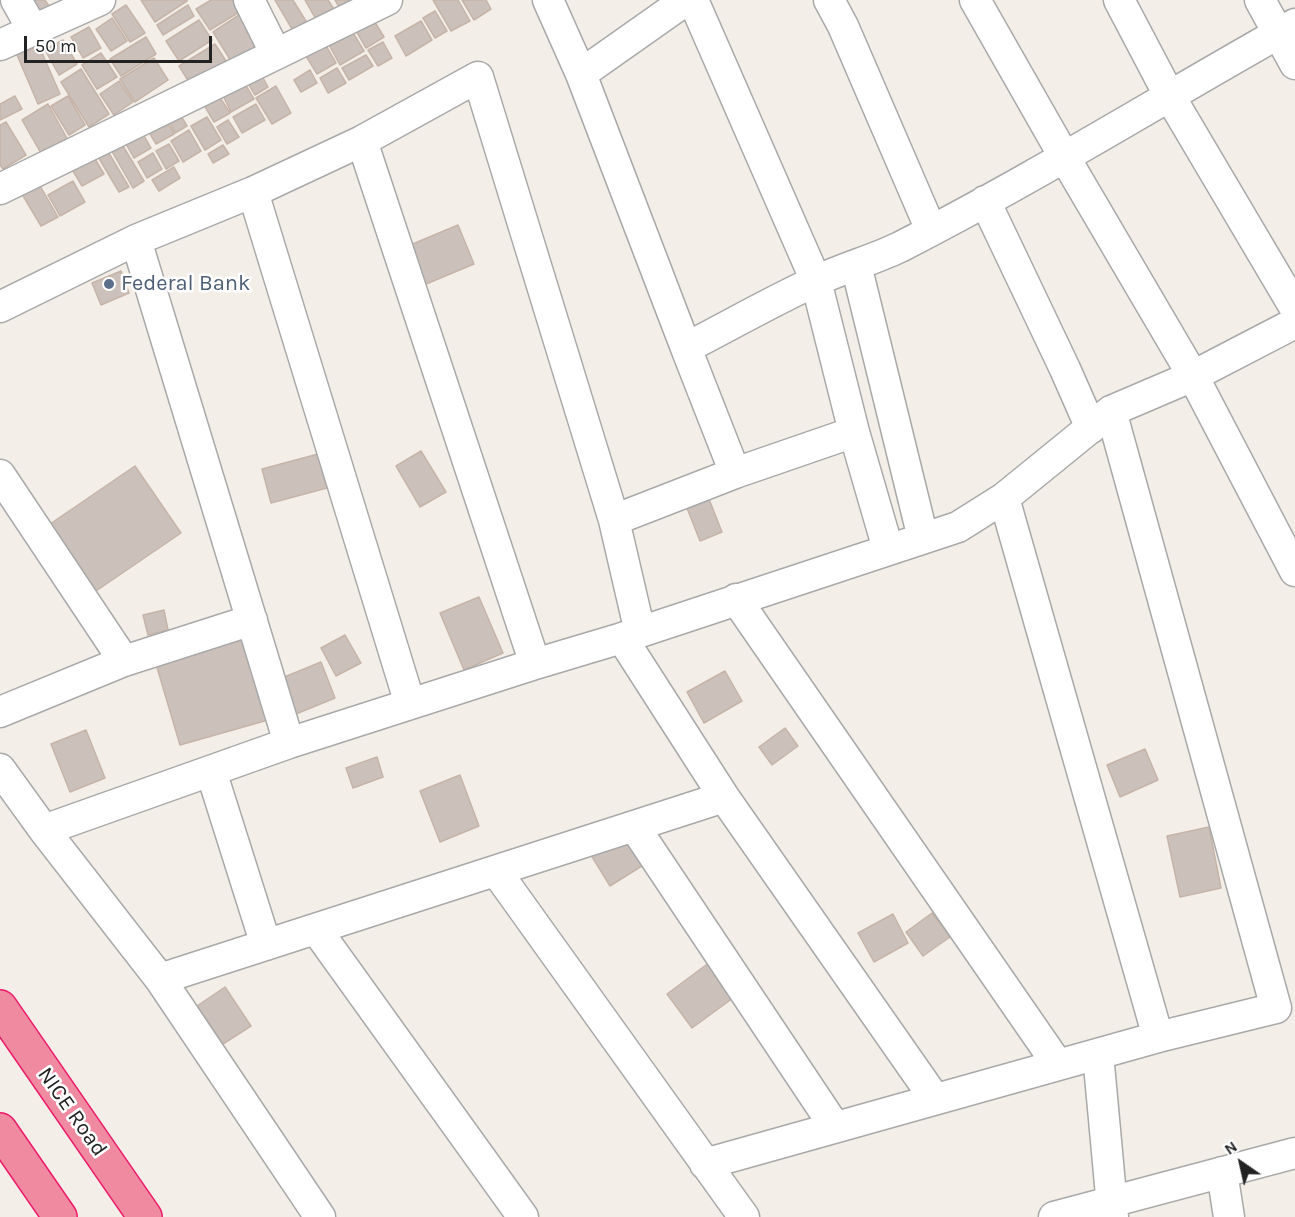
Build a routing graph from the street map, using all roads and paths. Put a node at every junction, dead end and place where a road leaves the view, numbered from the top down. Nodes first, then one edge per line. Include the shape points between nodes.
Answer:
1 (16, 0) edge
2 (100, 0) edge
3 (249, 0) edge
4 (387, 0) edge
5 (548, 0) edge
6 (686, 0) edge
7 (693, 0) edge
8 (829, 0) edge
9 (975, 0) edge
10 (1119, 0) edge
11 (1260, 0) edge
12 (1286, 29) edge
13 (33, 30) junction
14 (0, 45) edge
15 (276, 54) junction
16 (1295, 64) edge
17 (581, 74) junction
18 (1169, 95) junction
19 (362, 141) junction
20 (1065, 158) junction
21 (0, 189) edge
22 (254, 192) junction
23 (986, 201) junction
24 (931, 230) junction
25 (136, 240) junction
26 (856, 265) junction
27 (816, 281) junction
28 (1, 304) edge
29 (1295, 308) edge
30 (1295, 322) edge
31 (686, 348) junction
32 (1193, 376) junction
33 (1101, 420) junction
34 (854, 432) junction
35 (735, 473) junction
36 (0, 475) edge
37 (1004, 498) junction
38 (614, 520) junction
39 (923, 538) junction
40 (888, 549) junction
41 (1295, 571) edge
42 (736, 599) junction
43 (252, 620) junction
44 (631, 635) junction
45 (124, 661) junction
46 (535, 664) junction
47 (410, 704) junction
48 (0, 712) edge
49 (289, 743) junction
50 (0, 769) edge
51 (211, 771) junction
52 (724, 797) junction
53 (634, 826) junction
54 (44, 830) junction
55 (496, 871) junction
56 (316, 929) junction
57 (266, 945) junction
58 (160, 979) junction
59 (0, 1008) edge
60 (1158, 1037) junction
61 (1098, 1054) junction
62 (1058, 1065) junction
63 (935, 1099) junction
64 (835, 1127) junction
65 (0, 1130) edge
66 (1295, 1153) edge
67 (705, 1164) junction
68 (1222, 1172) junction
69 (1112, 1209) edge
70 (60, 1217) edge
71 (145, 1217) edge
72 (320, 1217) edge
73 (523, 1217) edge
74 (744, 1217) edge
75 (1054, 1217) edge
76 (1229, 1217) edge

1 - 13 street
2 - 13 street
3 - 15 street
4 - 15 street
5 - 17 street
6 - 17 street
7 - 27 street
8 - 24 street
9 - 20 street
10 - 18 street
11 - 12 street
12 - 16 street
12 - 18 street
13 - 14 street
15 - 21 street
17 - 31 street
18 - 20 street
18 - 29 street
19 - 22 street
19 - 38 street via 478,77
19 - 46 street
20 - 23 street
20 - 32 street
22 - 25 street
22 - 47 street
23 - 24 street
23 - 33 street via 1065,369
24 - 26 street
25 - 28 street
25 - 43 street
26 - 27 street
26 - 39 street
27 - 31 street
27 - 34 street
30 - 32 street
31 - 35 street
32 - 33 street
32 - 41 street
33 - 37 street
33 - 60 street via 1276,1008
34 - 35 street
34 - 40 street
35 - 38 street
36 - 45 street
37 - 39 street via 958,527
37 - 60 street
38 - 44 street
39 - 40 street
40 - 42 street
42 - 44 street
42 - 62 street
43 - 45 street
43 - 49 street
44 - 46 street
44 - 52 street
45 - 48 street
46 - 47 street
47 - 49 street
49 - 51 street
50 - 54 street
51 - 54 street
51 - 57 street
52 - 53 street
52 - 63 street
53 - 55 street
53 - 64 street
54 - 58 street
55 - 56 street
55 - 67 street
56 - 57 street
56 - 73 street
57 - 58 street
58 - 72 street
59 - 71 highway, NICE Road
60 - 61 street
61 - 62 street
61 - 69 street
62 - 63 street
63 - 64 street
64 - 67 street
65 - 70 highway
66 - 68 street
67 - 74 street
68 - 69 street
68 - 76 street
69 - 75 street

